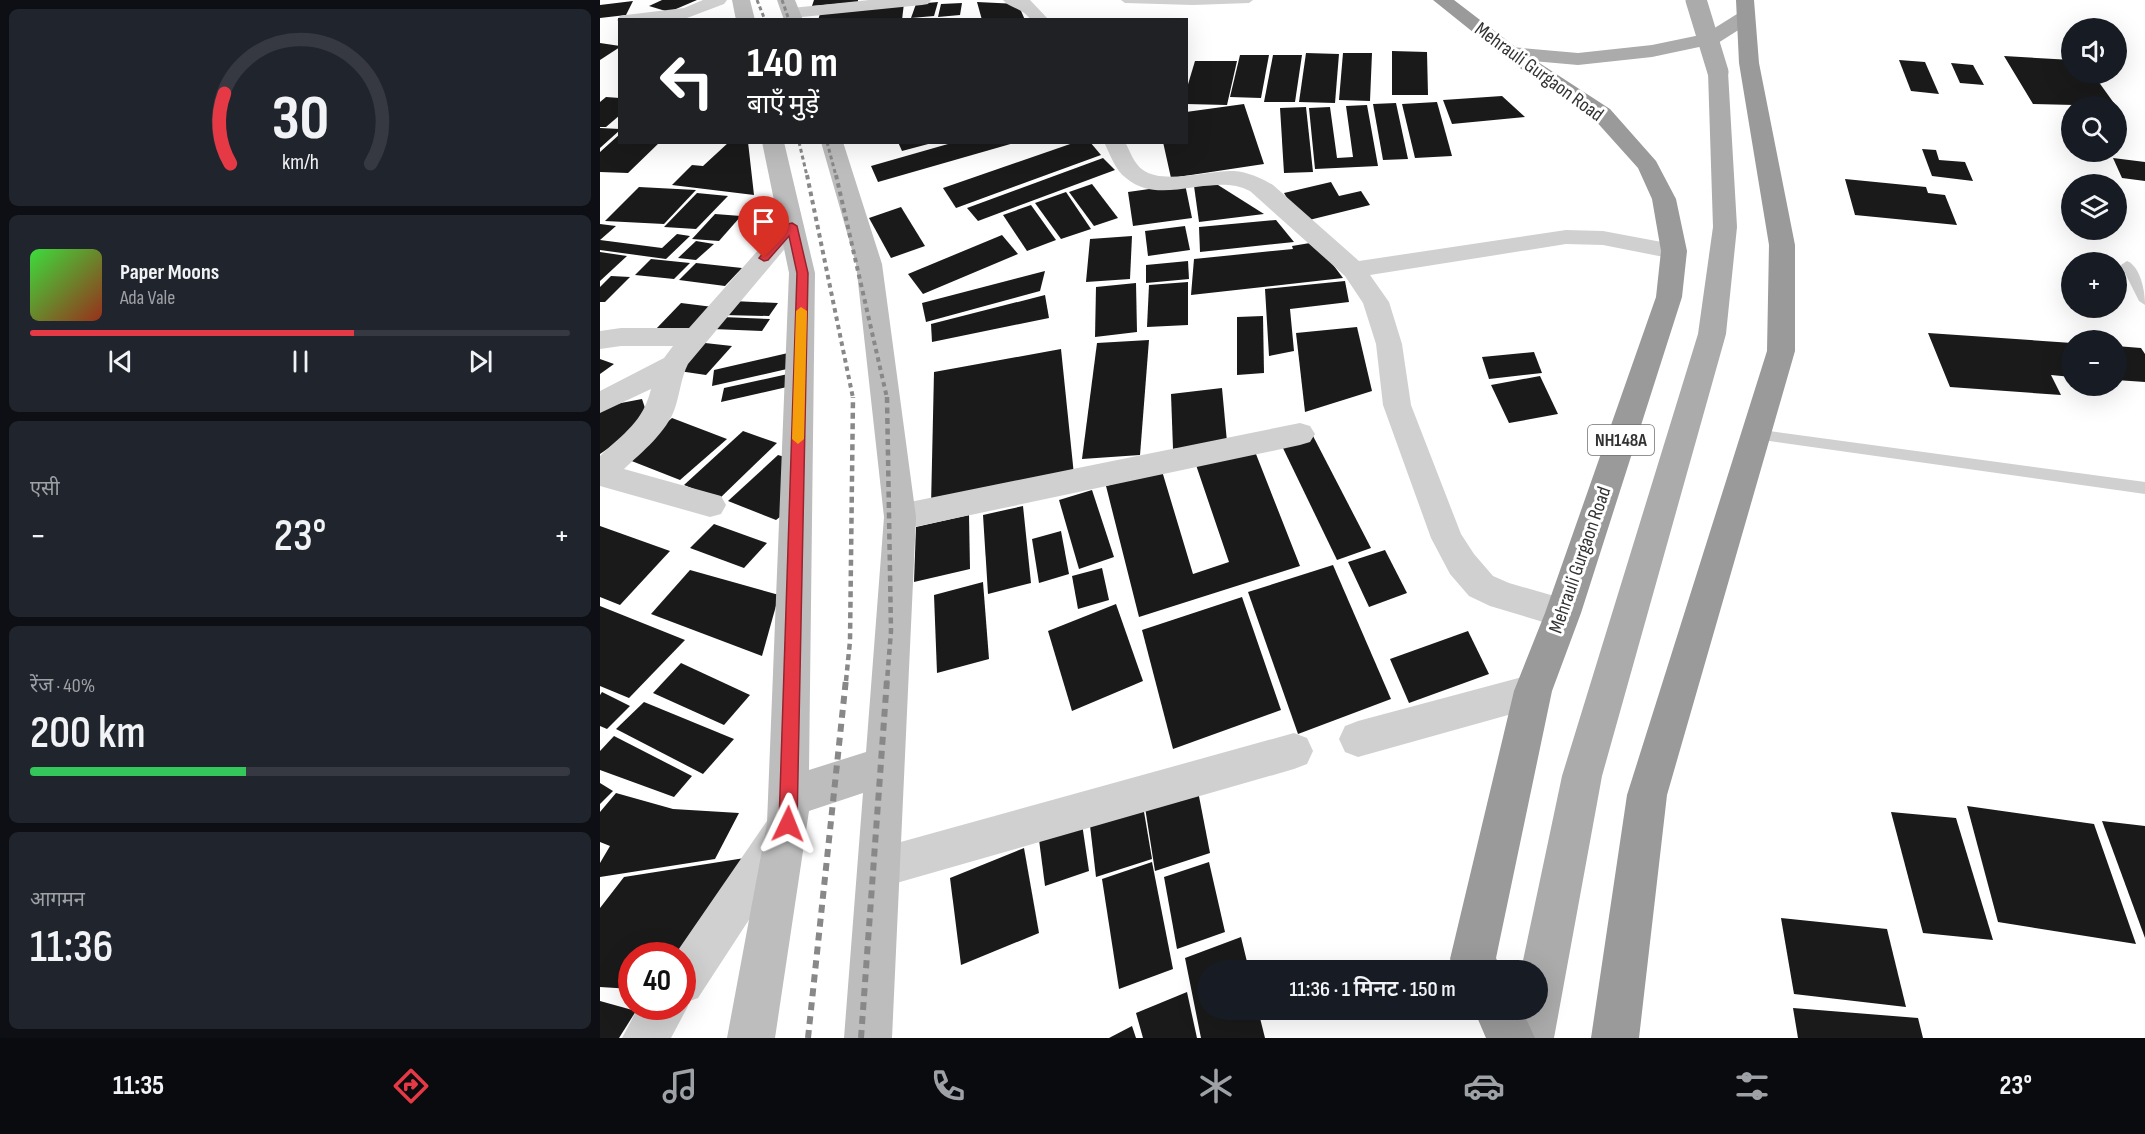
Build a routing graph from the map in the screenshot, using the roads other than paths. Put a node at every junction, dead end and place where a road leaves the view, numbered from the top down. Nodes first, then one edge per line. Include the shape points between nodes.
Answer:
1 (718, 0) edge
2 (741, 0) edge
3 (922, 0) edge
4 (1012, 0) edge
5 (1125, 0) edge
6 (1250, 0) edge
7 (1442, 0) edge
8 (1696, 0) edge
9 (1745, 9) edge
10 (791, 11) edge
11 (638, 18) edge
12 (746, 18) edge
13 (1039, 18) edge
14 (1511, 53) junction
15 (773, 144) edge
16 (833, 144) edge
17 (1115, 144) edge
18 (792, 226) junction
19 (1674, 251) junction
20 (2127, 266) dead end
21 (1354, 270) junction
22 (2145, 301) edge
23 (695, 337) junction
24 (600, 340) edge
25 (674, 365) junction
26 (600, 403) edge
27 (1300, 434) dead end
28 (1755, 434) junction
29 (600, 474) edge
30 (2145, 488) edge
31 (710, 505) dead end
32 (900, 517) junction
33 (1563, 613) junction
34 (1533, 691) junction
35 (1358, 739) dead end
36 (1294, 751) dead end
37 (885, 766) junction
38 (788, 810) junction
39 (879, 868) junction
40 (696, 959) edge
41 (1473, 960) edge
42 (1546, 960) edge
43 (657, 1020) edge
44 (1502, 1020) edge
45 (1533, 1020) edge
46 (645, 1038) edge
47 (751, 1038) edge
48 (868, 1038) edge
49 (1511, 1038) edge
50 (1530, 1038) edge
51 (1615, 1038) edge

1 - 11 street via 687,13
2 - 12 street
3 - 10 street
4 - 13 street via 1024,2
5 - 6 lane
7 - 14 highway, Mehrauli Gurgaon Road / NH148A
8 - 42 main road, bridge via 1718,72 1725,227 1712,334 1582,776
9 - 14 main road via 1711,39 1653,51 1578,59
9 - 28 highway via 1749,63 1782,244 1781,351
14 - 19 highway, Mehrauli Gurgaon Road / NH148A via 1602,114 1648,166 1664,199
15 - 18 street
16 - 32 street via 869,264
17 - 21 street via 1133,173 1145,181 1250,181
18 - 23 street
18 - 38 street via 802,273
19 - 21 street via 1603,238 1566,237
19 - 33 highway, Mehrauli Gurgaon Road / NH148A via 1669,297
20 - 22 lane
21 - 33 street via 1376,302 1389,344 1397,405 1447,538 1462,564 1481,586
23 - 24 street
23 - 25 street
25 - 26 street
25 - 29 street via 660,410 643,433
27 - 32 street
28 - 30 lane
28 - 51 highway via 1647,795
29 - 31 street
32 - 37 street
33 - 34 highway, Mehrauli Gurgaon Road / NH148A
34 - 35 street
34 - 41 highway, Mehrauli Gurgaon Road / NH148A
36 - 39 street
37 - 38 street
37 - 39 street
38 - 40 street
38 - 47 street
39 - 48 street
43 - 46 street
44 - 49 highway
45 - 50 main road

